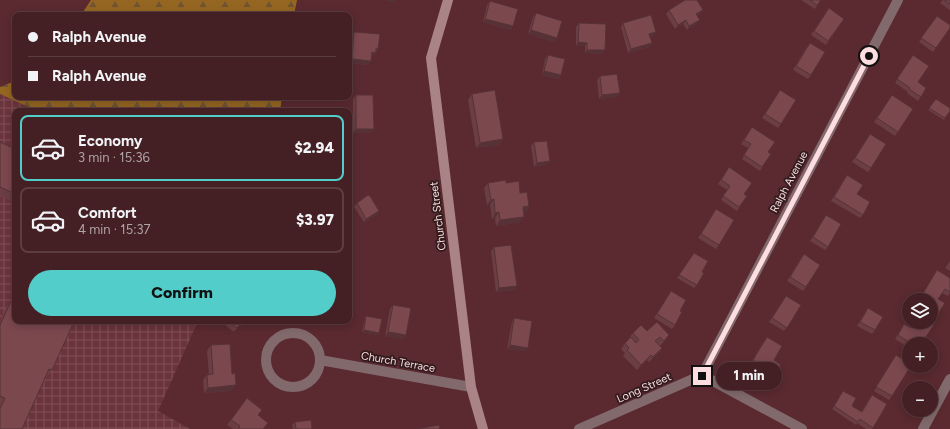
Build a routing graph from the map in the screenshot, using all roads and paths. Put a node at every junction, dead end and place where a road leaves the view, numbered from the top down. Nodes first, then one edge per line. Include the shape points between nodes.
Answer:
1 (448, 0) edge
2 (898, 0) edge
3 (320, 360) junction
4 (702, 376) junction
5 (950, 379) edge
6 (471, 387) junction
7 (483, 429) edge
8 (579, 429) edge
9 (802, 429) edge
10 (923, 429) edge

1 - 6 street, Church Street via 431,58
2 - 4 street, Ralph Avenue
3 - 3 street via 315,343 299,333 290,333 281,335 273,341 268,348 266,366 275,380 291,387 308,383 319,370
3 - 6 street, Church Terrace
4 - 8 street, Long Street
4 - 9 street
5 - 10 street
6 - 7 street, Church Street

